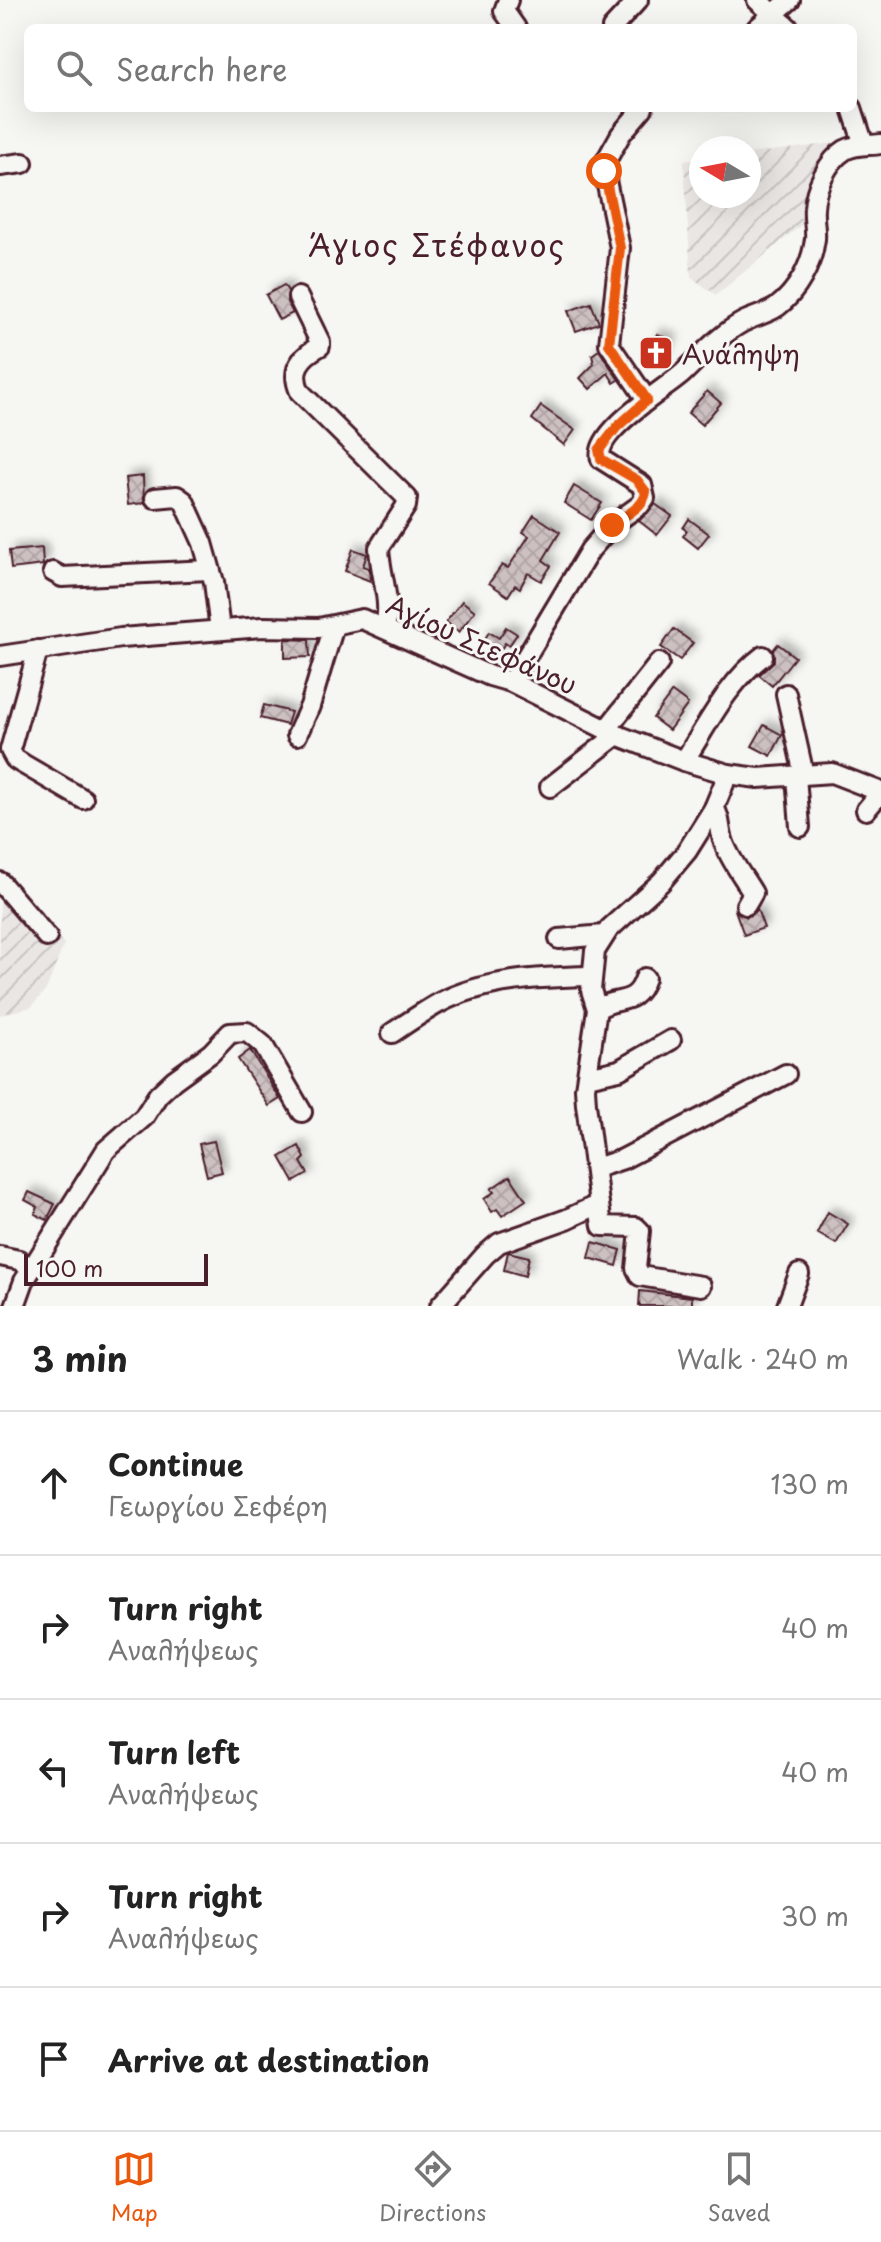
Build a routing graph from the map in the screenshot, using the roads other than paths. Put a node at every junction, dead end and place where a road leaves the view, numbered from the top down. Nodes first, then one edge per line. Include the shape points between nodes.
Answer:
1 (508, 0) edge
2 (638, 0) edge
3 (757, 0) edge
4 (790, 0) edge
5 (775, 14) junction
6 (513, 24) edge
7 (616, 24) edge
8 (762, 24) edge
9 (785, 24) edge
10 (640, 112) edge
11 (854, 112) edge
12 (872, 144) edge
13 (23, 163) dead end
14 (0, 166) edge
15 (298, 297) dead end
16 (647, 400) junction
17 (155, 498) dead end
18 (209, 570) junction
19 (53, 572) dead end
20 (334, 626) junction
21 (385, 628) junction
22 (220, 630) junction
23 (38, 650) junction
24 (0, 656) edge
25 (763, 656) dead end
26 (659, 663) dead end
27 (511, 682) junction
28 (786, 694) dead end
29 (612, 733) junction
30 (297, 735) dead end
31 (684, 761) junction
32 (728, 774) junction
33 (800, 775) junction
34 (550, 787) dead end
35 (881, 792) edge
36 (83, 799) dead end
37 (714, 808) junction
38 (866, 810) dead end
39 (800, 827) dead end
40 (0, 882) edge
41 (746, 905) dead end
42 (604, 935) junction
43 (47, 937) dead end
44 (559, 939) dead end
45 (591, 976) junction
46 (645, 978) dead end
47 (597, 1009) junction
48 (392, 1033) dead end
49 (671, 1040) dead end
50 (786, 1074) dead end
51 (587, 1077) junction
52 (302, 1112) dead end
53 (596, 1168) junction
54 (599, 1204) junction
55 (0, 1256) edge
56 (32, 1269) junction
57 (799, 1274) dead end
58 (701, 1286) dead end
59 (15, 1306) edge
60 (440, 1306) edge
61 (787, 1306) edge

1 - 6 street via 504,11
2 - 7 street
3 - 5 street
4 - 5 street
5 - 8 street
5 - 9 street
10 - 16 street via 603,166 620,248 609,344
11 - 12 street
12 - 16 street via 845,150 824,176 814,207 810,259 788,296 773,310 723,335
13 - 14 street
15 - 21 street via 320,342 297,365 300,392 407,498 379,548 386,583
16 - 27 street via 617,427 599,454 604,463 642,485 644,501 590,550
17 - 18 street via 177,496 184,501
18 - 19 street via 62,577
18 - 22 street
20 - 21 street, Αγίου Στεφάνου via 362,619
20 - 22 street, Αγίου Στεφάνου
20 - 30 street
21 - 27 street, Αγίου Στεφάνου
22 - 23 street, Αγίου Στεφάνου
23 - 24 street, Αγίου Στεφάνου
23 - 36 street via 10,750 15,759
25 - 31 street via 748,667
26 - 29 street
27 - 29 street, Αγίου Στεφάνου
28 - 33 street
29 - 31 street, Αγίου Στεφάνου
29 - 34 street
31 - 32 street, Αγίου Στεφάνου
32 - 33 street, Αγίου Στεφάνου
32 - 37 street
33 - 35 street, Αγίου Στεφάνου via 844,776
33 - 39 street
35 - 38 street
37 - 41 street via 725,847 753,893
37 - 42 street via 673,869
40 - 43 street
42 - 44 street
42 - 45 street
45 - 47 street
45 - 48 street via 535,978 461,994
46 - 47 street via 629,999 609,1001
47 - 51 street
49 - 51 street via 619,1070
50 - 53 street
51 - 53 street
52 - 56 street via 263,1045 247,1032 230,1033 158,1095 142,1119 106,1150
53 - 54 street
54 - 58 street via 602,1226 640,1231 640,1276
54 - 60 street via 499,1243
55 - 56 street
56 - 59 street
57 - 61 street

